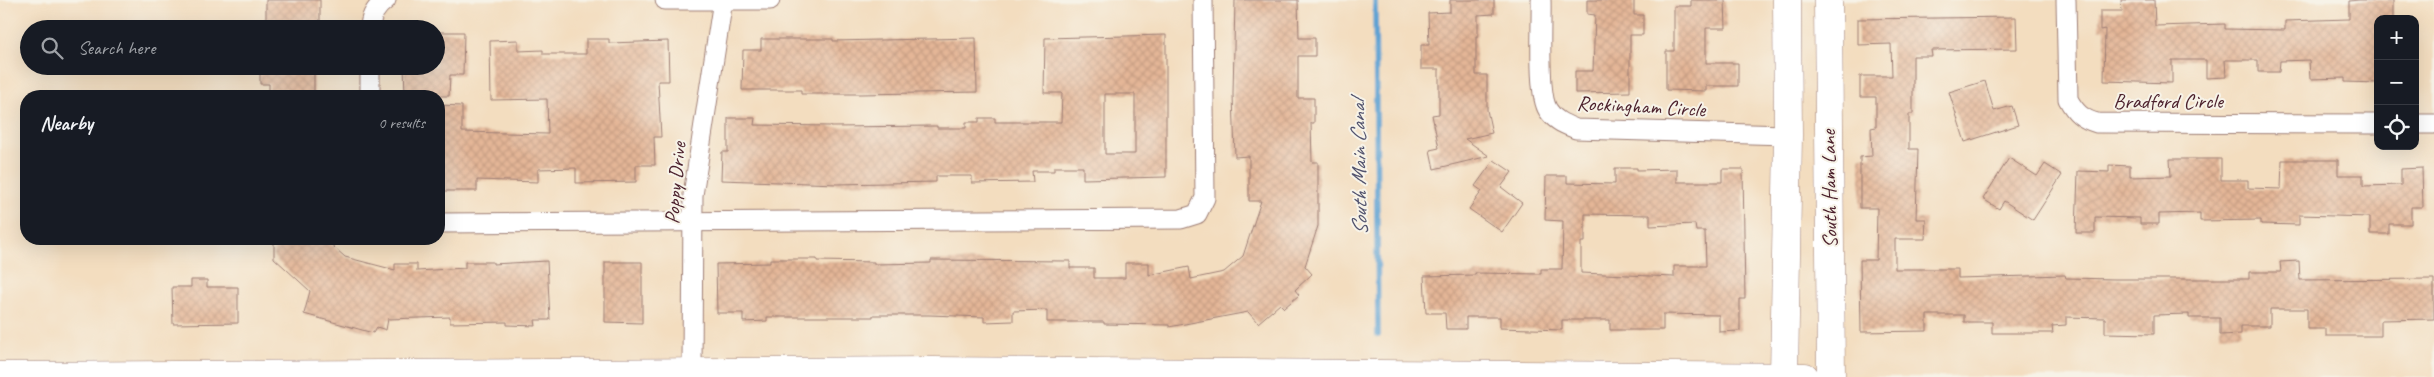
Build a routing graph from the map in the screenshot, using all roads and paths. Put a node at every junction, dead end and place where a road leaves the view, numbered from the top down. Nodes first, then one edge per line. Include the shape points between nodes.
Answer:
1 (386, 0) edge
2 (665, 0) edge
3 (723, 0) edge
4 (770, 0) edge
5 (1203, 0) edge
6 (1541, 0) edge
7 (1786, 0) edge
8 (1828, 0) edge
9 (2066, 0) edge
10 (370, 20) edge
11 (370, 75) edge
12 (370, 90) edge
13 (2374, 124) edge
14 (2419, 124) edge
15 (2434, 124) edge
16 (1788, 135) junction
17 (693, 221) junction
18 (445, 223) edge
19 (692, 371) junction
20 (0, 376) edge
21 (1784, 377) edge
22 (1805, 377) edge
23 (1832, 377) edge

1 - 10 street via 377,6
2 - 3 street
3 - 4 street
3 - 17 street, Poppy Drive via 693,194
5 - 17 street via 1205,198 1197,214 1181,219
6 - 16 street, Rockingham Circle via 1542,85 1546,108 1557,121 1576,129
7 - 16 main road, South Ham Lane
8 - 23 main road, South Ham Lane
9 - 13 street, Bradford Circle via 2068,99 2075,112 2088,120 2106,123
11 - 12 street
14 - 15 street
16 - 21 main road, South Ham Lane
17 - 18 street
17 - 19 street, Poppy Drive
19 - 20 main road
19 - 21 main road
21 - 22 main road

